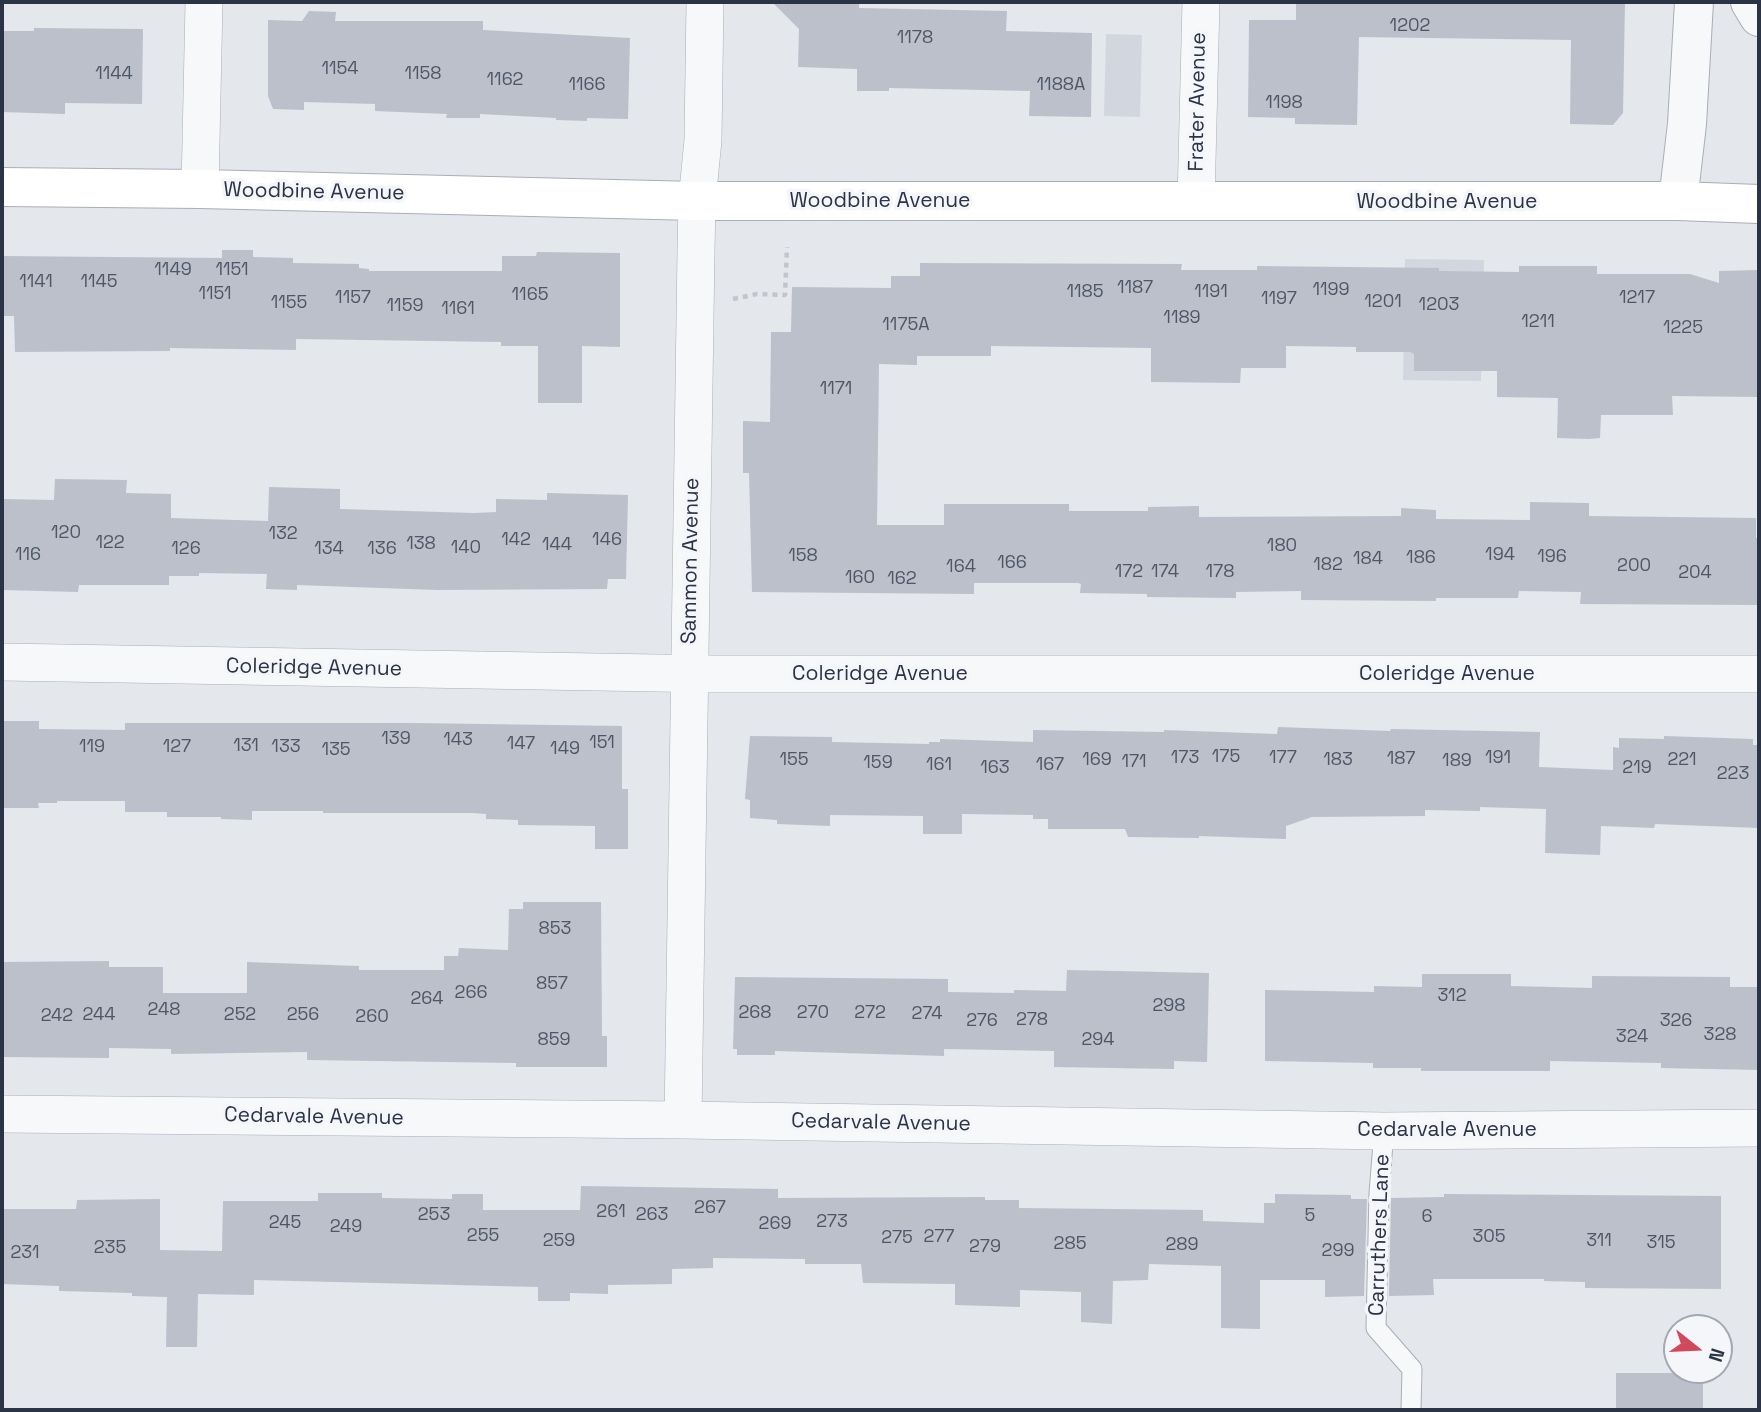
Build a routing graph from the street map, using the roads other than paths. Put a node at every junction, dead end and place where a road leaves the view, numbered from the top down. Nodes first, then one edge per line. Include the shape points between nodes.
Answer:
1 (204, 2) edge
2 (705, 2) edge
3 (1201, 2) edge
4 (1694, 2) edge
5 (1750, 2) edge
6 (1759, 17) edge
7 (2, 187) edge
8 (200, 189) junction
9 (697, 201) junction
10 (1196, 201) junction
11 (1678, 201) junction
12 (1759, 204) edge
13 (2, 662) edge
14 (689, 674) junction
15 (1759, 674) edge
16 (2, 1114) edge
17 (683, 1120) junction
18 (1759, 1128) edge
19 (1384, 1131) junction
20 (1411, 1410) edge

1 - 8 street
2 - 9 street, Sammon Avenue via 703,141
3 - 10 street, Frater Avenue
4 - 11 street
5 - 6 street
7 - 8 main road, Woodbine Avenue
8 - 9 main road, Woodbine Avenue
9 - 10 main road, Woodbine Avenue
9 - 14 street, Sammon Avenue
10 - 11 main road, Woodbine Avenue
11 - 12 main road, Woodbine Avenue
13 - 14 street, Coleridge Avenue
14 - 15 street, Coleridge Avenue
14 - 17 street, Sammon Avenue
16 - 17 street, Cedarvale Avenue
17 - 19 street, Cedarvale Avenue
18 - 19 street, Cedarvale Avenue
19 - 20 lane, Carruthers Lane via 1376,1328 1412,1368

